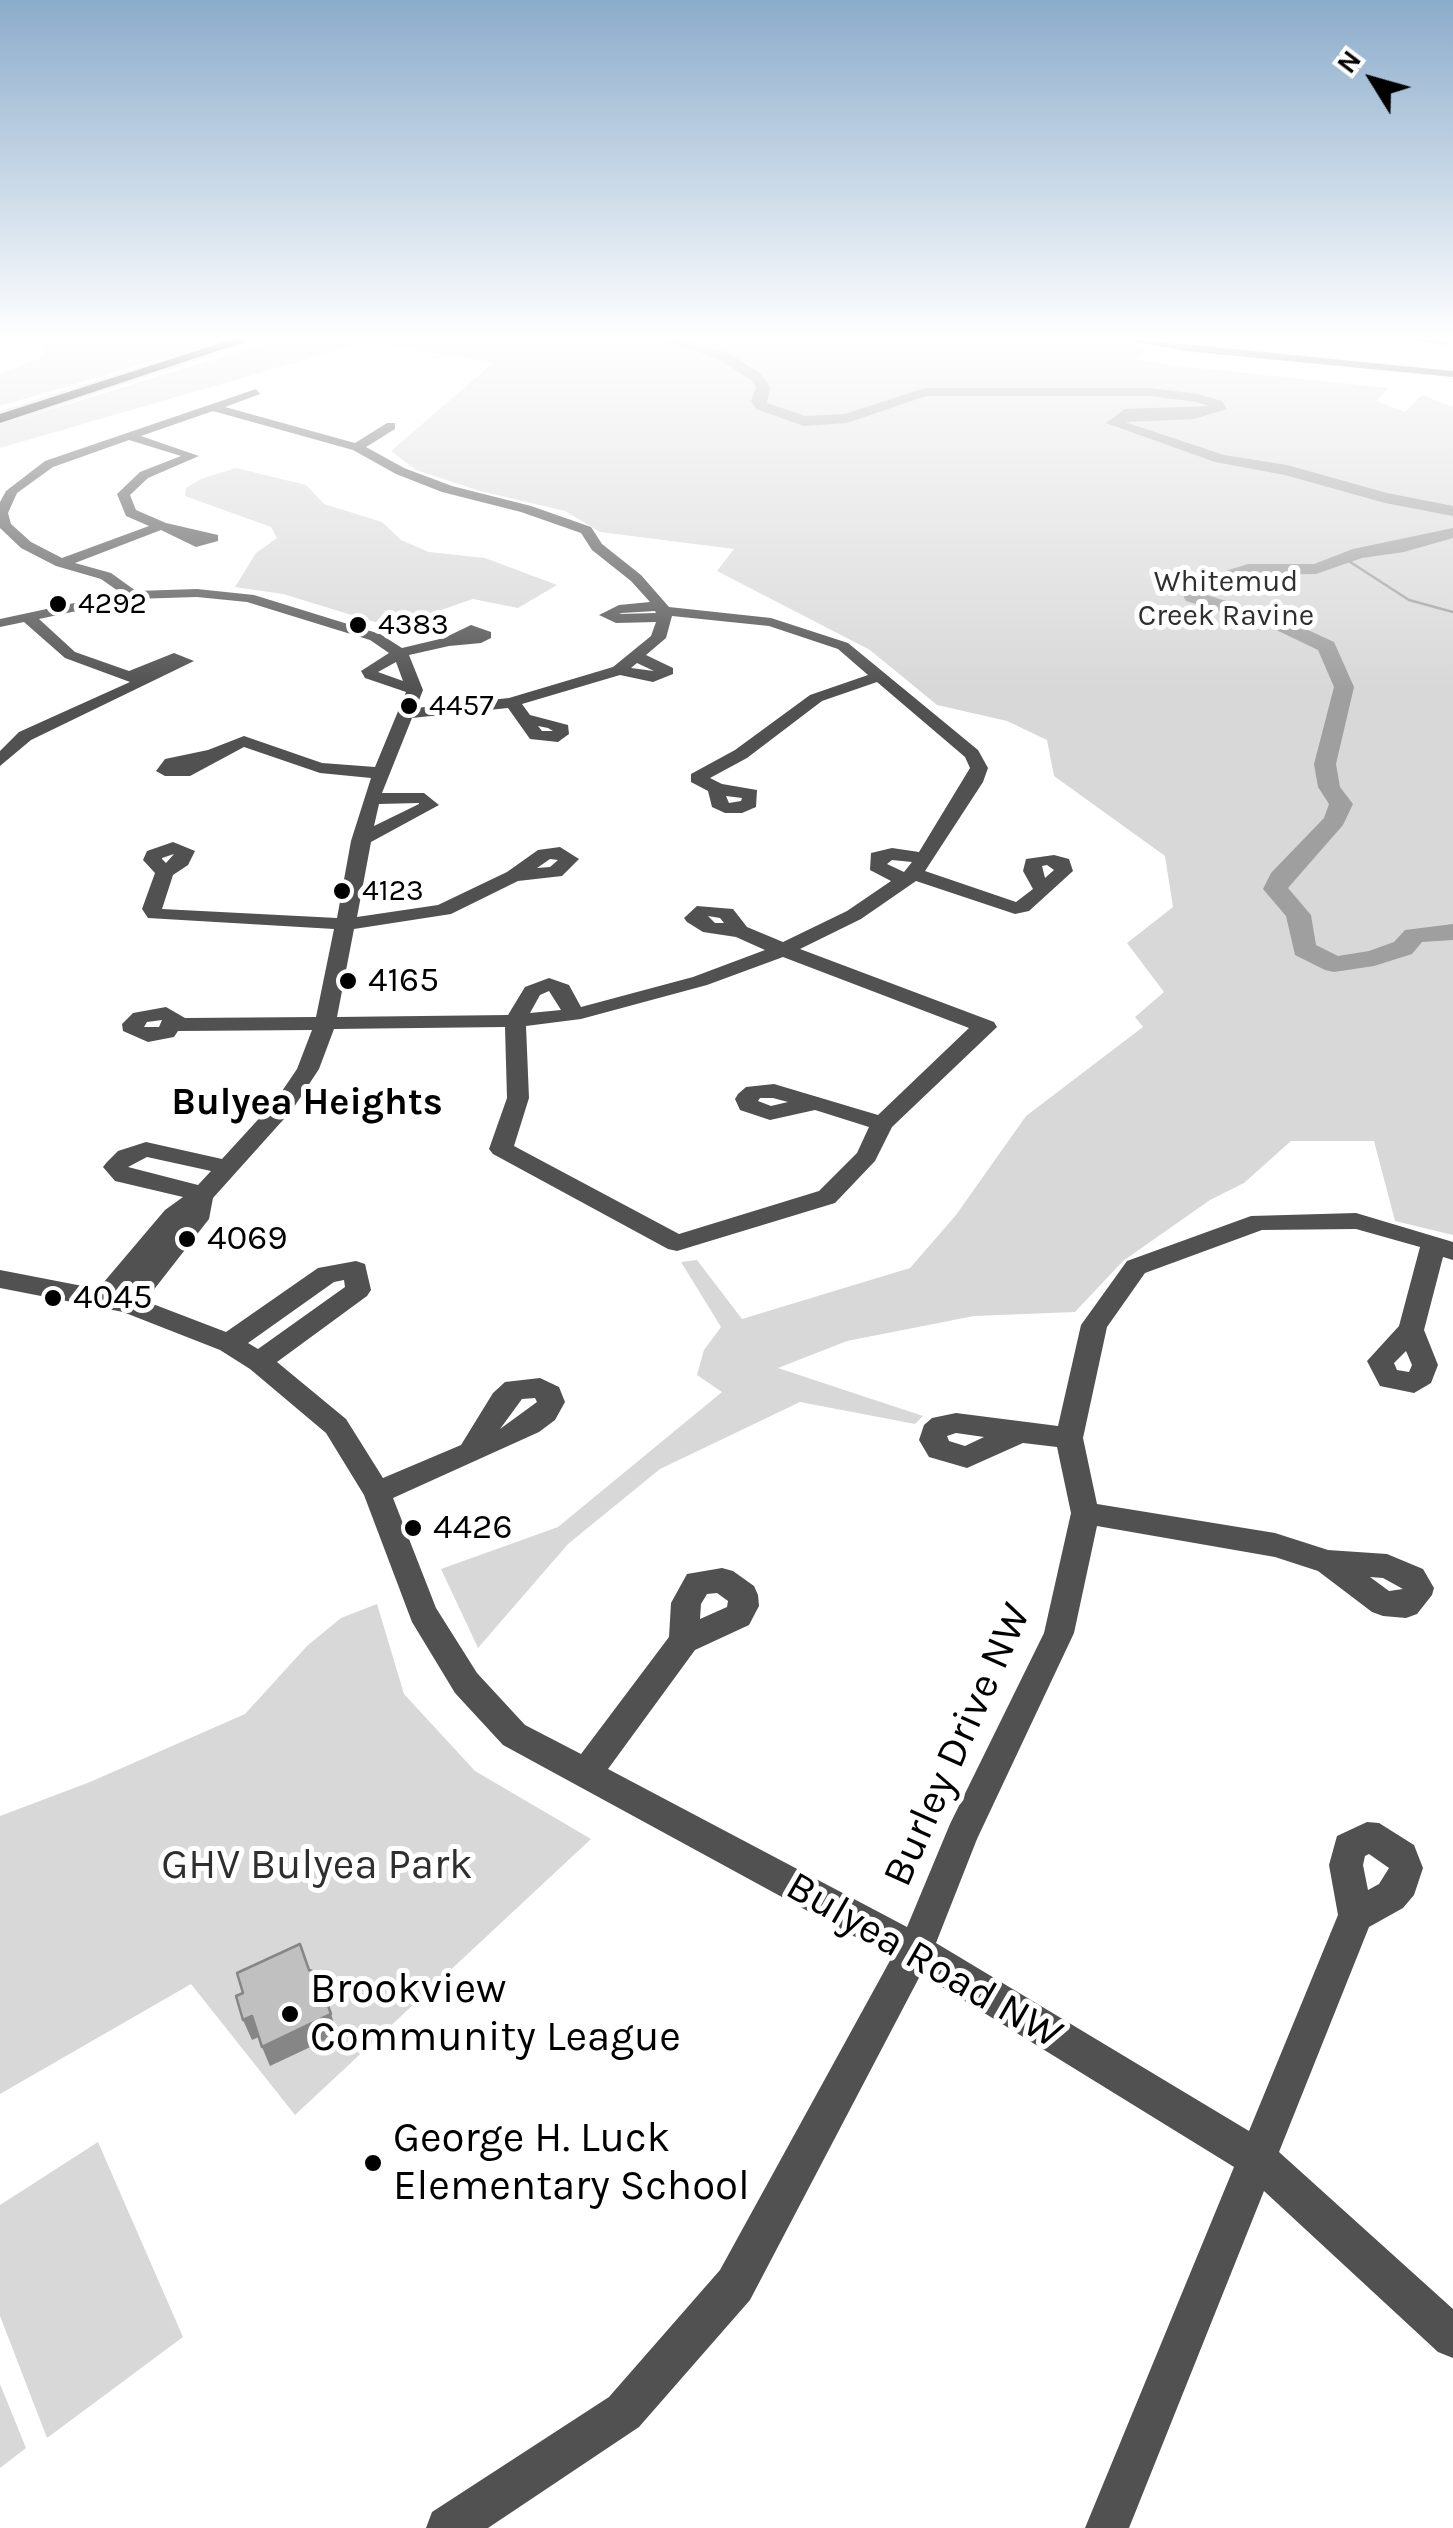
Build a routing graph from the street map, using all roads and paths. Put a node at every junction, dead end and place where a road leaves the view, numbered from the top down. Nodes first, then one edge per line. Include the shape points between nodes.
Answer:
1 (77, 454) edge
2 (187, 454) edge
3 (364, 454) edge
4 (25, 462) dead end
5 (47, 466) junction
6 (1, 514) edge
7 (161, 526) junction
8 (184, 533) dead end
9 (61, 563) junction
10 (133, 595) junction
11 (663, 611) junction
12 (26, 616) junction
13 (0, 622) edge
14 (449, 641) dead end
15 (400, 653) junction
16 (637, 658) junction
17 (619, 670) junction
18 (877, 677) junction
19 (415, 690) junction
20 (512, 702) junction
21 (409, 712) junction
22 (526, 720) dead end
23 (0, 726) edge
24 (24, 736) junction
25 (213, 754) dead end
26 (0, 761) edge
27 (379, 773) junction
28 (717, 790) dead end
29 (371, 799) junction
30 (360, 841) junction
31 (914, 871) junction
32 (165, 872) dead end
33 (514, 876) dead end
34 (1043, 890) dead end
35 (342, 924) junction
36 (740, 931) dead end
37 (783, 950) junction
38 (574, 1015) junction
39 (515, 1022) junction
40 (325, 1024) junction
41 (174, 1026) dead end
42 (816, 1103) dead end
43 (882, 1124) junction
44 (226, 1167) junction
45 (203, 1194) junction
46 (1443, 1247) edge
47 (0, 1279) edge
48 (116, 1301) junction
49 (1411, 1330) dead end
50 (229, 1344) junction
51 (259, 1362) junction
52 (1020, 1432) dead end
53 (1069, 1438) junction
54 (472, 1452) dead end
55 (377, 1493) junction
56 (1085, 1513) junction
57 (1328, 1562) dead end
58 (684, 1641) dead end
59 (585, 1774) junction
60 (1356, 1915) dead end
61 (915, 1950) junction
62 (1256, 2158) junction
63 (1453, 2337) edge
64 (448, 2528) edge
65 (1108, 2528) edge

1 - 5 street
2 - 7 street via 194,456 144,475 123,494 131,513
3 - 11 street via 446,490 586,530
4 - 5 street
5 - 6 street via 12,491
6 - 9 street via 26,545
7 - 8 street
7 - 9 street
9 - 10 street via 106,576
10 - 12 street
10 - 15 street via 250,598 360,630
11 - 16 street via 658,638
11 - 18 street via 794,627 843,646
12 - 13 street
12 - 24 street via 70,655 137,679
14 - 15 street
15 - 19 street
15 - 19 street via 368,673
16 - 17 street
16 - 17 street via 666,671 653,677
17 - 20 street
18 - 28 street via 816,698 697,778
18 - 31 street via 972,754 980,768
19 - 21 street
20 - 21 street
20 - 22 street
21 - 27 street
23 - 24 street
24 - 26 street
25 - 27 street via 244,741 320,768
27 - 29 street
29 - 30 street
29 - 30 street via 424,798 430,805
30 - 35 street
31 - 34 street via 1015,908
31 - 37 street via 854,915
32 - 35 street via 155,914
33 - 35 street via 444,910
35 - 40 street
36 - 37 street
37 - 38 street
37 - 43 street via 986,1026
38 - 39 street
38 - 39 street via 562,989 549,984 532,990
39 - 40 street
39 - 43 street via 518,1098 501,1149 676,1243 827,1198 866,1156
40 - 41 street
40 - 44 street via 284,1106
42 - 43 street
44 - 45 street
44 - 45 street via 146,1149 115,1167 123,1176
45 - 48 street via 200,1213
46 - 49 street, Burley Drive NW
46 - 53 street, Burley Drive NW via 1356,1222 1260,1222 1136,1267 1094,1325
47 - 48 street, Bulyea Road NW
48 - 50 street, Bulyea Road NW
50 - 51 street, Bulyea Road NW
50 - 51 street via 327,1274 356,1270 358,1290
51 - 55 street, Bulyea Road NW via 336,1426
52 - 53 street
53 - 56 street, Burley Drive NW
54 - 55 street
55 - 59 street, Bulyea Road NW via 423,1613 466,1683 514,1735
56 - 57 street via 1275,1545
56 - 61 street, Burley Drive NW via 1059,1633
58 - 59 street
59 - 61 street, Bulyea Road NW
60 - 62 street
61 - 62 street, Bulyea Road NW
61 - 64 street, Burley Drive NW via 735,2285 624,2412
62 - 63 street, Bulyea Road NW
62 - 65 street

